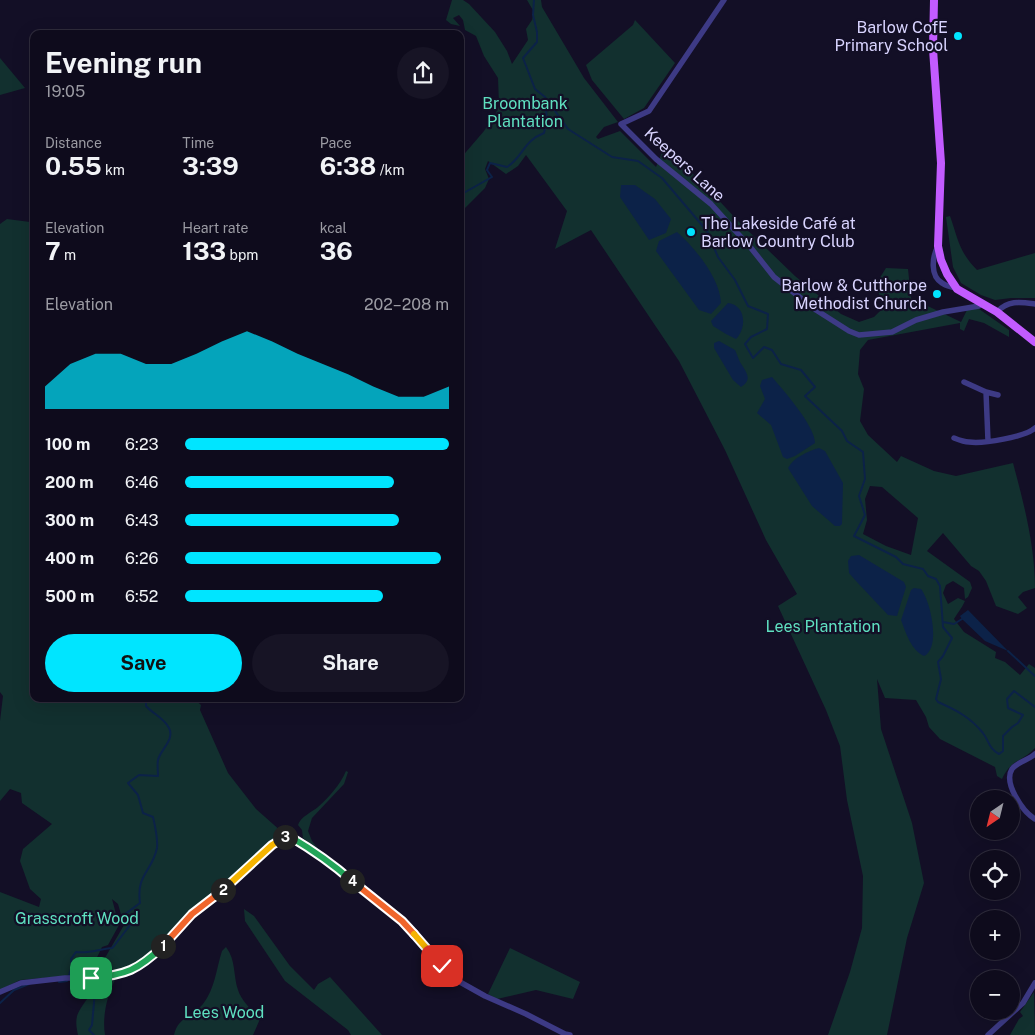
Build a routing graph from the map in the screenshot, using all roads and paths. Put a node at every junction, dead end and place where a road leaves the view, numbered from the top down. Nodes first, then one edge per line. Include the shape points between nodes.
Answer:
1 (724, 0) edge
2 (934, 0) edge
3 (981, 302) junction
4 (1035, 304) edge
5 (997, 312) junction
6 (1035, 342) edge
7 (964, 382) dead end
8 (986, 392) junction
9 (998, 394) dead end
10 (1035, 428) edge
11 (954, 438) dead end
12 (988, 441) junction
13 (1035, 754) edge
14 (1035, 819) edge
15 (1035, 983) edge
16 (0, 992) edge
17 (570, 1035) edge
18 (988, 1035) edge

1 - 3 street, Keepers Lane via 649,111 621,124 711,204 774,277 816,310 858,335 892,332 916,320 979,306
2 - 3 main road via 941,163 938,246 947,274 957,289
3 - 5 main road
4 - 5 street via 1013,302
5 - 6 main road
7 - 8 street
8 - 9 street
8 - 12 street
10 - 12 street
11 - 12 street via 970,442
13 - 14 street via 1015,765 1009,778 1016,797 1028,815
15 - 18 street via 1023,1002
16 - 17 street via 21,983 124,974 147,961 192,914 217,896 272,845 289,836 338,868 402,921 460,982

